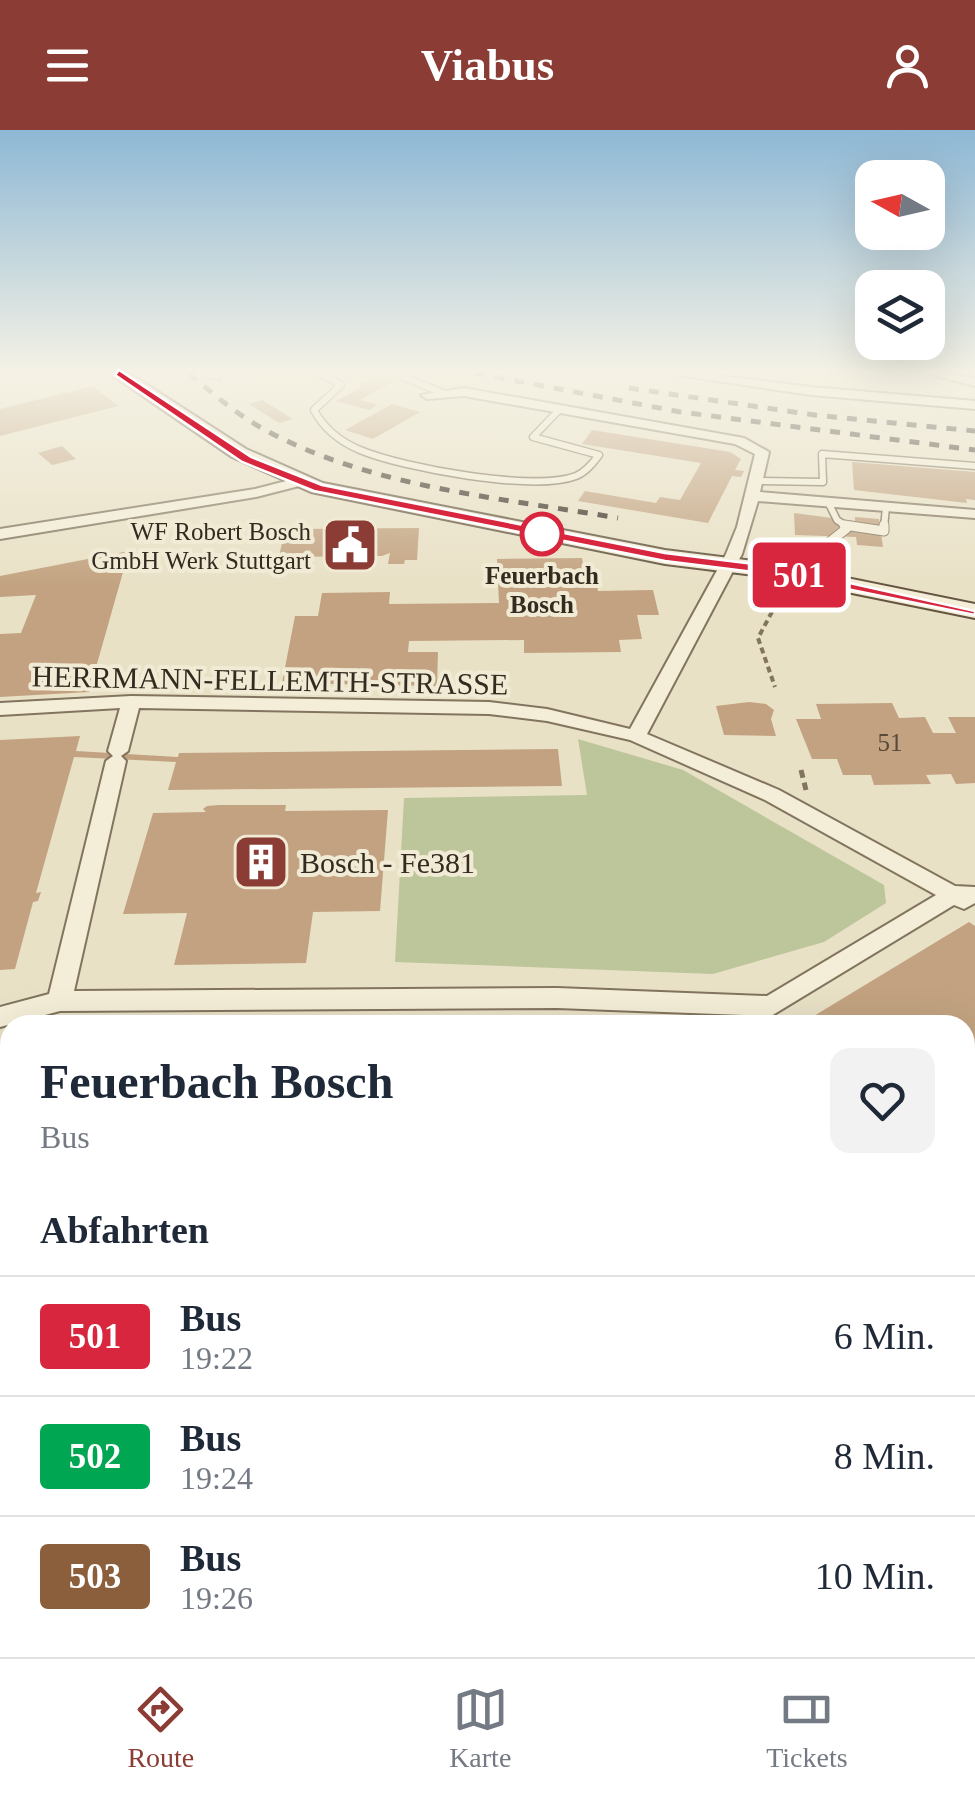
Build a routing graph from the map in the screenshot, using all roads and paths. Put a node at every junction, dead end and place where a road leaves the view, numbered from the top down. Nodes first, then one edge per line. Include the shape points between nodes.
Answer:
1 (223, 444) edge
2 (350, 444) edge
3 (566, 444) edge
4 (749, 444) edge
5 (975, 466) edge
6 (298, 482) junction
7 (755, 488) junction
8 (828, 502) junction
9 (886, 506) junction
10 (975, 514) edge
11 (846, 529) junction
12 (0, 534) edge
13 (822, 548) dead end
14 (729, 565) junction
15 (772, 596) dead end
16 (975, 611) edge
17 (775, 687) dead end
18 (130, 702) junction
19 (0, 709) edge
20 (636, 736) junction
21 (968, 899) edge
22 (60, 1001) junction
23 (4, 1015) edge

1 - 6 main road
2 - 3 lane via 453,473 541,481 576,476 598,455
4 - 7 street via 762,452
5 - 7 lane via 822,454 823,482
6 - 12 street
6 - 14 main road via 467,520
7 - 8 street
7 - 14 street
8 - 9 street
8 - 11 lane
9 - 10 street
9 - 11 lane via 884,531
11 - 13 lane
14 - 16 main road
14 - 20 street
15 - 17 path via 773,610 758,638
18 - 19 street, HERRMANN-FELLEMTH-STRASSE
18 - 20 street, HERRMANN-FELLEMTH-STRASSE via 488,708
18 - 22 street
20 - 21 street, HERRMANN-FELLEMTH-STRASSE via 772,794
21 - 22 street via 771,1006 557,998
22 - 23 street

